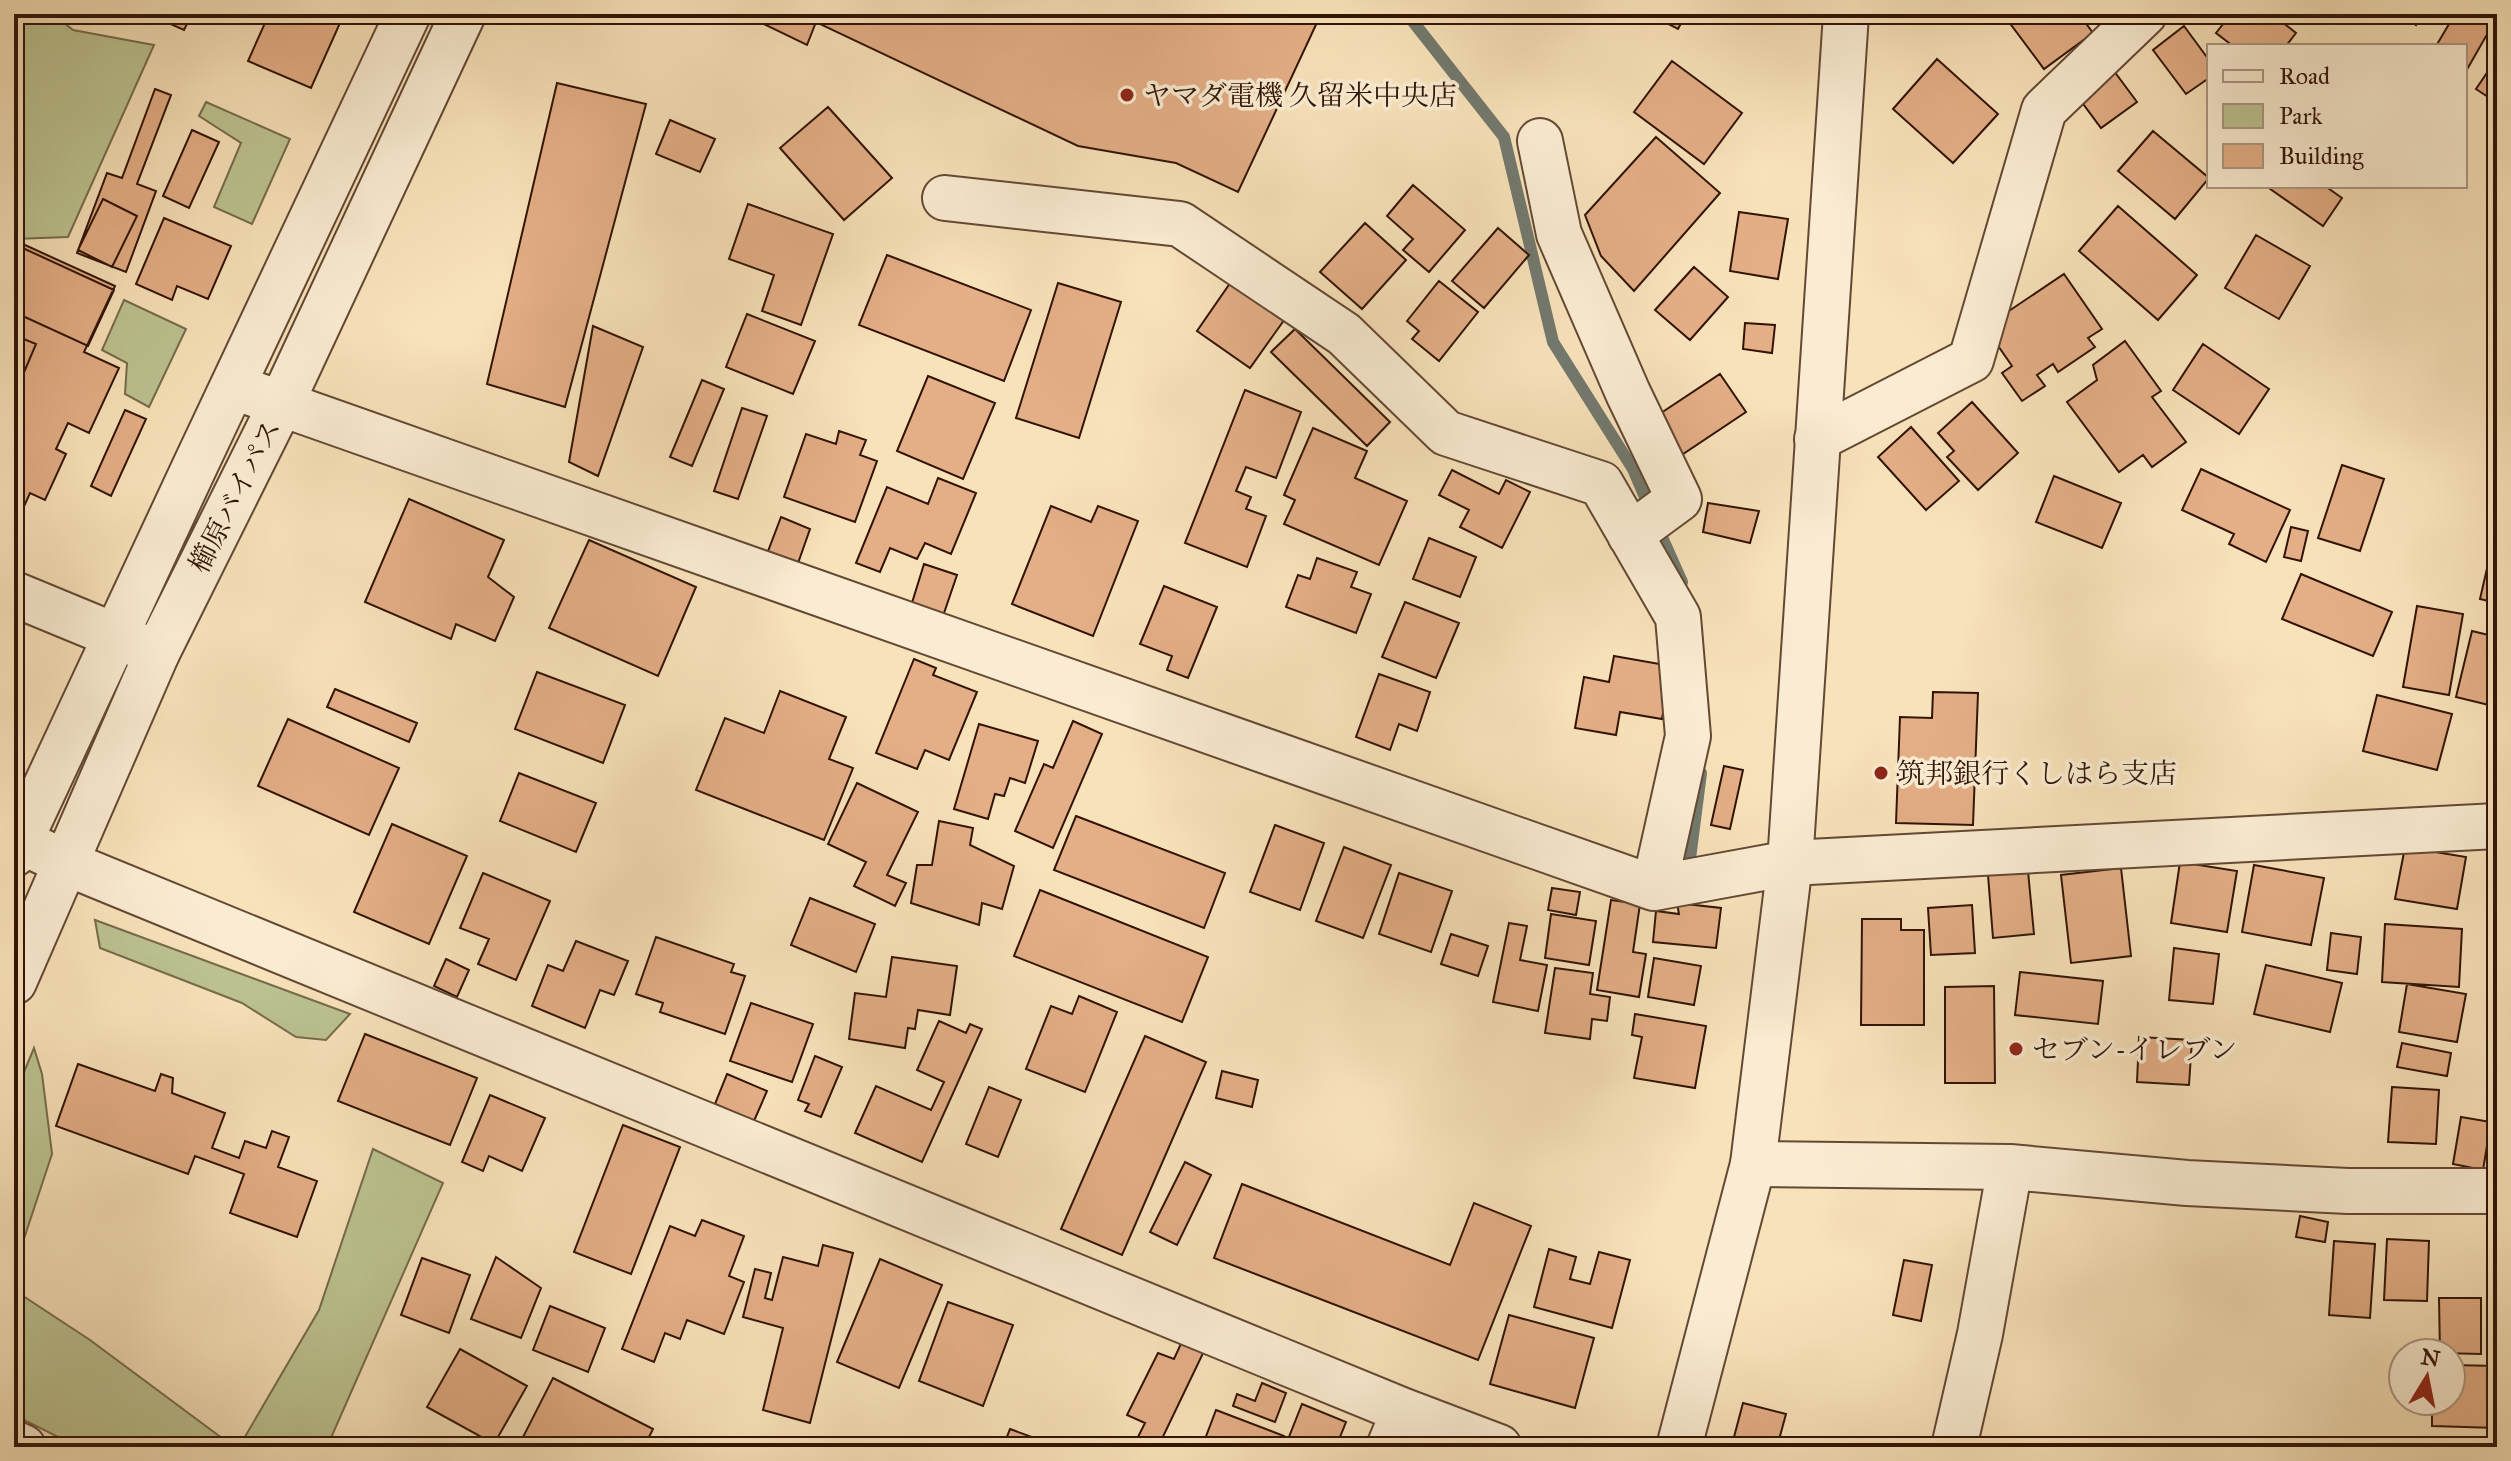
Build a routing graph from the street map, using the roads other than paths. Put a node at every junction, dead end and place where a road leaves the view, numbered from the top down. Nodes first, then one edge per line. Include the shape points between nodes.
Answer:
1 (408, 14) edge
2 (463, 14) edge
3 (1846, 14) edge
4 (2144, 14) edge
5 (1540, 141) dead end
6 (945, 198) dead end
7 (234, 387) junction
8 (281, 404) junction
9 (1817, 439) junction
10 (1630, 535) junction
11 (14, 594) edge
12 (114, 634) junction
13 (157, 653) junction
14 (2497, 826) edge
15 (17, 847) edge
16 (66, 863) junction
17 (1790, 863) junction
18 (1654, 888) junction
19 (14, 982) edge
20 (1753, 1164) junction
21 (2010, 1167) junction
22 (2497, 1191) edge
23 (1396, 1429) edge
24 (14, 1443) edge
25 (23, 1447) edge
26 (1499, 1447) edge
27 (1679, 1447) edge
28 (1954, 1447) edge

1 - 7 street, 櫛原バイパス
2 - 8 street, 櫛原バイパス
3 - 9 street
4 - 9 street via 2044,110 1971,360
5 - 10 street via 1559,234 1679,499
6 - 10 street via 1180,224 1344,334 1446,433 1601,484
7 - 8 street
7 - 12 street, 櫛原バイパス
8 - 13 street, 櫛原バイパス
8 - 18 street
9 - 17 street
10 - 18 street via 1678,617 1688,736
11 - 12 street
12 - 13 street
12 - 15 street, 櫛原バイパス
13 - 16 street, 櫛原バイパス
14 - 17 street
15 - 16 street
16 - 19 street, 櫛原バイパス
16 - 23 street
17 - 18 street
17 - 20 street
20 - 21 street
20 - 27 street
21 - 22 street via 2348,1191
21 - 28 street
23 - 26 street
24 - 25 street

